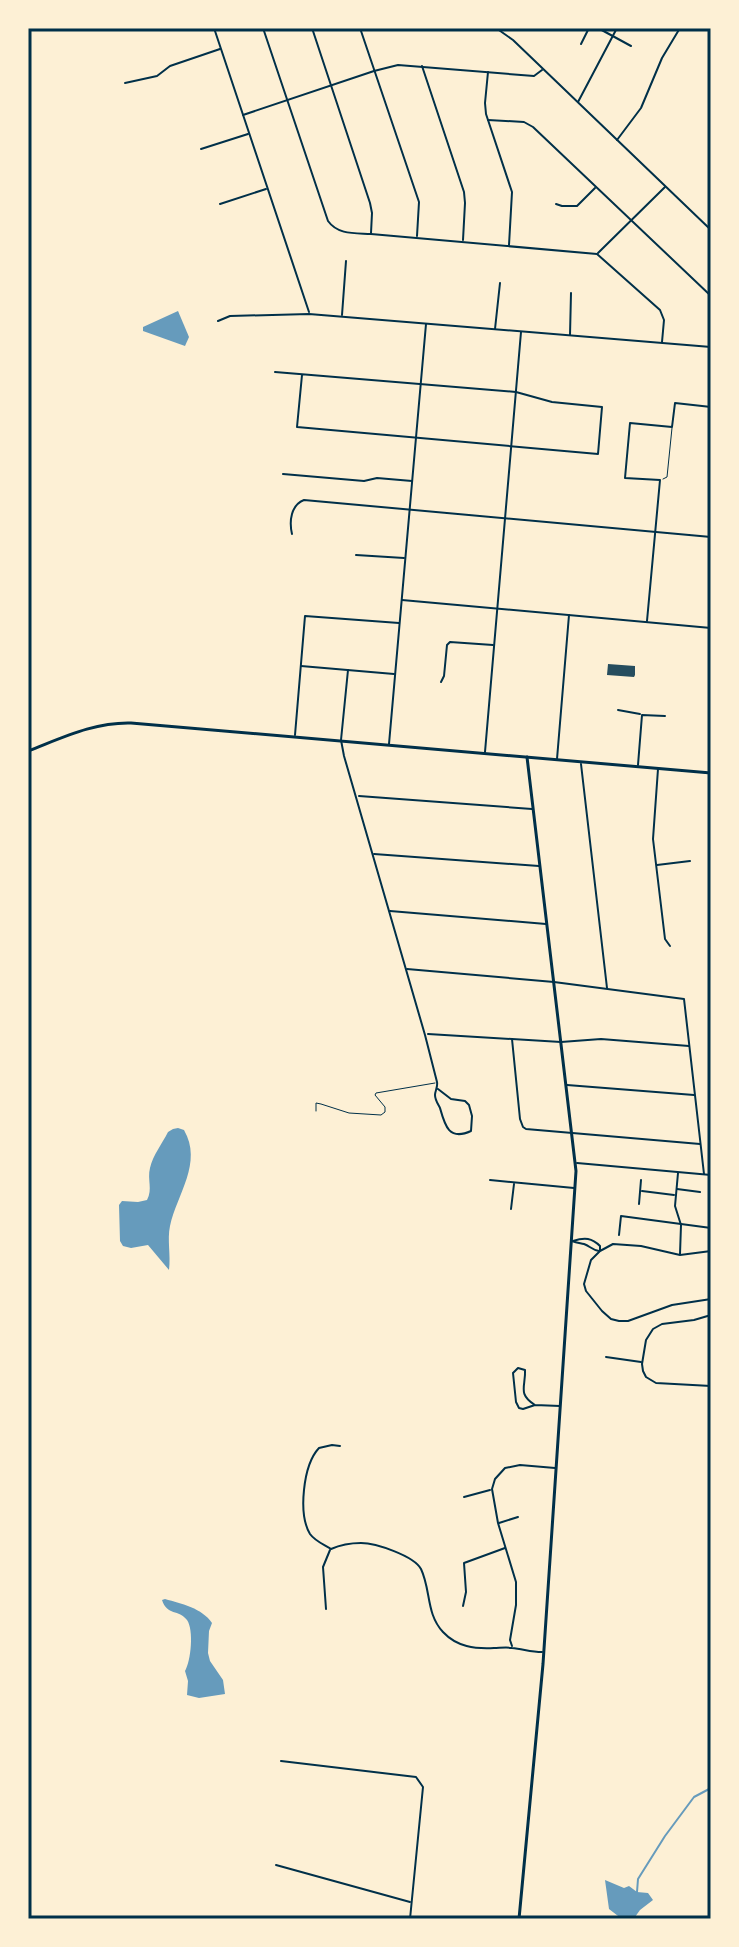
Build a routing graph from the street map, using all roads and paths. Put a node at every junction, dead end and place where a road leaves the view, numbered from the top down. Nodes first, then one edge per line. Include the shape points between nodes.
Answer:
1 (214, 28) edge
2 (263, 28) edge
3 (312, 28) edge
4 (360, 28) edge
5 (496, 28) edge
6 (589, 28) edge
7 (598, 28) edge
8 (617, 28) edge
9 (680, 28) edge
10 (613, 36) junction
11 (581, 44) dead end
12 (631, 46) dead end
13 (221, 49) junction
14 (422, 66) junction
15 (542, 70) junction
16 (374, 71) junction
17 (488, 72) junction
18 (125, 83) dead end
19 (331, 85) junction
20 (287, 100) junction
21 (577, 103) junction
22 (243, 115) junction
23 (488, 120) junction
24 (249, 133) junction
25 (617, 141) junction
26 (201, 149) dead end
27 (596, 187) junction
28 (665, 187) junction
29 (267, 189) junction
30 (220, 204) dead end
31 (556, 204) dead end
32 (632, 221) junction
33 (711, 230) edge
34 (371, 234) junction
35 (417, 237) junction
36 (463, 242) junction
37 (509, 246) junction
38 (597, 254) junction
39 (346, 261) dead end
40 (500, 283) dead end
41 (571, 293) dead end
42 (711, 296) edge
43 (309, 314) junction
44 (342, 316) junction
45 (218, 321) dead end
46 (426, 323) junction
47 (495, 329) junction
48 (521, 331) junction
49 (570, 335) junction
50 (662, 342) junction
51 (711, 347) edge
52 (275, 372) dead end
53 (302, 375) junction
54 (421, 385) junction
55 (516, 392) junction
56 (711, 407) edge
57 (672, 427) junction
58 (416, 438) junction
59 (511, 446) junction
60 (283, 474) dead end
61 (660, 480) junction
62 (412, 481) junction
63 (409, 511) junction
64 (505, 519) junction
65 (656, 533) junction
66 (292, 534) dead end
67 (711, 537) edge
68 (356, 555) dead end
69 (405, 558) junction
70 (402, 600) junction
71 (497, 608) junction
72 (569, 615) junction
73 (647, 621) junction
74 (400, 623) junction
75 (711, 628) edge
76 (494, 646) junction
77 (301, 666) junction
78 (348, 670) junction
79 (395, 674) junction
80 (441, 682) dead end
81 (618, 710) dead end
82 (642, 715) junction
83 (665, 716) dead end
84 (295, 736) junction
85 (341, 740) junction
86 (389, 745) junction
87 (28, 751) edge
88 (485, 753) junction
89 (527, 757) junction
90 (556, 760) junction
91 (581, 762) junction
92 (638, 767) junction
93 (658, 768) junction
94 (711, 773) edge
95 (356, 795) junction
96 (533, 809) junction
97 (373, 854) junction
98 (690, 861) dead end
99 (540, 866) junction
100 (656, 866) junction
101 (390, 911) junction
102 (547, 924) junction
103 (670, 946) dead end
104 (406, 969) junction
105 (554, 982) junction
106 (607, 989) junction
107 (425, 1035) junction
108 (512, 1039) junction
109 (561, 1042) junction
110 (690, 1047) junction
111 (437, 1082) junction
112 (567, 1085) junction
113 (438, 1089) junction
114 (695, 1096) junction
115 (316, 1111) dead end
116 (573, 1133) junction
117 (702, 1144) junction
118 (575, 1163) junction
119 (678, 1172) junction
120 (704, 1174) junction
121 (711, 1175) edge
122 (490, 1180) dead end
123 (641, 1180) dead end
124 (514, 1183) junction
125 (575, 1188) junction
126 (676, 1189) junction
127 (642, 1191) junction
128 (700, 1192) dead end
129 (675, 1195) junction
130 (639, 1204) dead end
131 (511, 1209) dead end
132 (681, 1225) junction
133 (711, 1228) edge
134 (619, 1235) dead end
135 (572, 1241) junction
136 (600, 1251) junction
137 (711, 1251) edge
138 (680, 1255) junction
139 (711, 1299) edge
140 (711, 1315) edge
141 (606, 1357) dead end
142 (643, 1362) junction
143 (711, 1386) edge
144 (535, 1405) junction
145 (560, 1406) junction
146 (340, 1446) dead end
147 (555, 1468) junction
148 (492, 1489) junction
149 (464, 1497) dead end
150 (518, 1517) dead end
151 (498, 1523) junction
152 (506, 1547) junction
153 (331, 1549) junction
154 (463, 1606) dead end
155 (326, 1609) dead end
156 (512, 1648) junction
157 (544, 1652) junction
158 (281, 1761) dead end
159 (276, 1865) dead end
160 (411, 1903) junction
161 (410, 1919) edge
162 (519, 1919) edge

1 - 13 street
2 - 20 street
3 - 19 street
4 - 16 street
5 - 15 street
6 - 11 street
7 - 10 street
8 - 10 street
9 - 25 street via 641,108
10 - 12 street
10 - 21 street
13 - 18 street via 170,66 157,76
13 - 22 street
14 - 16 street
14 - 17 street
14 - 36 street via 464,192
15 - 17 street via 534,76
15 - 21 street
16 - 19 street
16 - 35 street via 419,202
17 - 23 street
19 - 20 street
19 - 34 street via 370,203
20 - 22 street
20 - 34 street via 331,225 339,231
21 - 25 street
22 - 24 street
23 - 27 street via 533,127
23 - 37 street via 512,192
24 - 26 street
24 - 29 street
25 - 28 street
27 - 31 street via 577,206
27 - 32 street
28 - 32 street
28 - 33 street
29 - 30 street
29 - 43 street
32 - 38 street
32 - 42 street
34 - 35 street
35 - 36 street
36 - 37 street
37 - 38 street
38 - 50 street via 660,310
39 - 44 street
40 - 47 street
41 - 49 street
43 - 44 street
43 - 45 street via 230,316
44 - 46 street
46 - 47 street
46 - 54 street
47 - 48 street
48 - 49 street
48 - 55 street
49 - 50 street
50 - 51 street
52 - 53 street
53 - 54 street
53 - 58 street via 297,427
54 - 55 street
54 - 58 street
55 - 59 street
55 - 59 street via 602,407 598,454
56 - 57 street via 675,403
57 - 61 lane via 667,477
57 - 61 street via 630,423 625,478
58 - 59 street
58 - 62 street
59 - 64 street
60 - 62 street
61 - 65 street
62 - 63 street
63 - 64 street
63 - 66 street via 300,501 291,518
63 - 69 street
64 - 65 street
64 - 71 street
65 - 67 street
65 - 73 street
68 - 69 street
69 - 70 street
70 - 71 street
70 - 74 street
71 - 72 street
71 - 76 street
72 - 73 street
72 - 90 street
73 - 75 street
74 - 77 street via 305,616
74 - 79 street
76 - 80 street via 450,642
76 - 88 street
77 - 78 street
77 - 84 street
78 - 79 street
78 - 85 street
79 - 86 street
81 - 82 street
82 - 83 street
82 - 92 street
84 - 85 street
84 - 87 street via 117,723 84,729
85 - 86 street
85 - 95 street
86 - 88 street
88 - 89 street
89 - 90 street
89 - 96 street
90 - 91 street
91 - 92 street
91 - 106 street
92 - 93 street
93 - 94 street
93 - 100 street
95 - 96 street
95 - 97 street
96 - 99 street
97 - 99 street
97 - 101 street
98 - 100 street
99 - 102 street
100 - 103 street
101 - 102 street
101 - 104 street
102 - 105 street
104 - 105 street
104 - 107 street
105 - 106 street
105 - 109 street
106 - 110 street via 684,999
107 - 108 street
107 - 111 street
108 - 109 street
108 - 116 street via 523,1127
109 - 110 street via 601,1039
109 - 112 street
110 - 114 street
111 - 113 street
111 - 115 lane via 376,1093 385,1107 381,1115 316,1103
112 - 114 street
112 - 116 street
113 - 113 street via 443,1125 448,1131 471,1131 469,1105
114 - 117 street
116 - 117 street
116 - 118 street
117 - 120 street
118 - 119 street
118 - 125 street
119 - 120 street
119 - 126 street
120 - 121 street
122 - 124 street
123 - 127 street
124 - 125 street
124 - 131 street
125 - 135 street
126 - 128 street
126 - 129 street
127 - 129 street
127 - 130 street
129 - 132 street
132 - 133 street
132 - 134 street via 621,1216
132 - 138 street
135 - 136 street
135 - 136 street via 593,1239
135 - 145 street
136 - 138 street via 626,1244
136 - 139 street via 587,1268 585,1288 611,1319 628,1321 672,1305
137 - 138 street
140 - 142 street via 653,1329
141 - 142 street
142 - 143 street via 646,1377 656,1383
144 - 144 street via 526,1400 525,1370 518,1368 513,1373 516,1406
144 - 145 street
145 - 147 street
146 - 153 street via 324,1446 313,1454 304,1508 309,1533
147 - 148 street via 505,1468
147 - 157 street
148 - 149 street
148 - 151 street
150 - 151 street
151 - 152 street
152 - 154 street via 464,1563
152 - 156 street via 516,1582
153 - 155 street via 323,1567
153 - 156 street via 366,1544 409,1557 421,1570 432,1615 444,1634 465,1647
156 - 157 street
157 - 162 street
158 - 160 street via 421,1781
159 - 160 street
160 - 161 street

